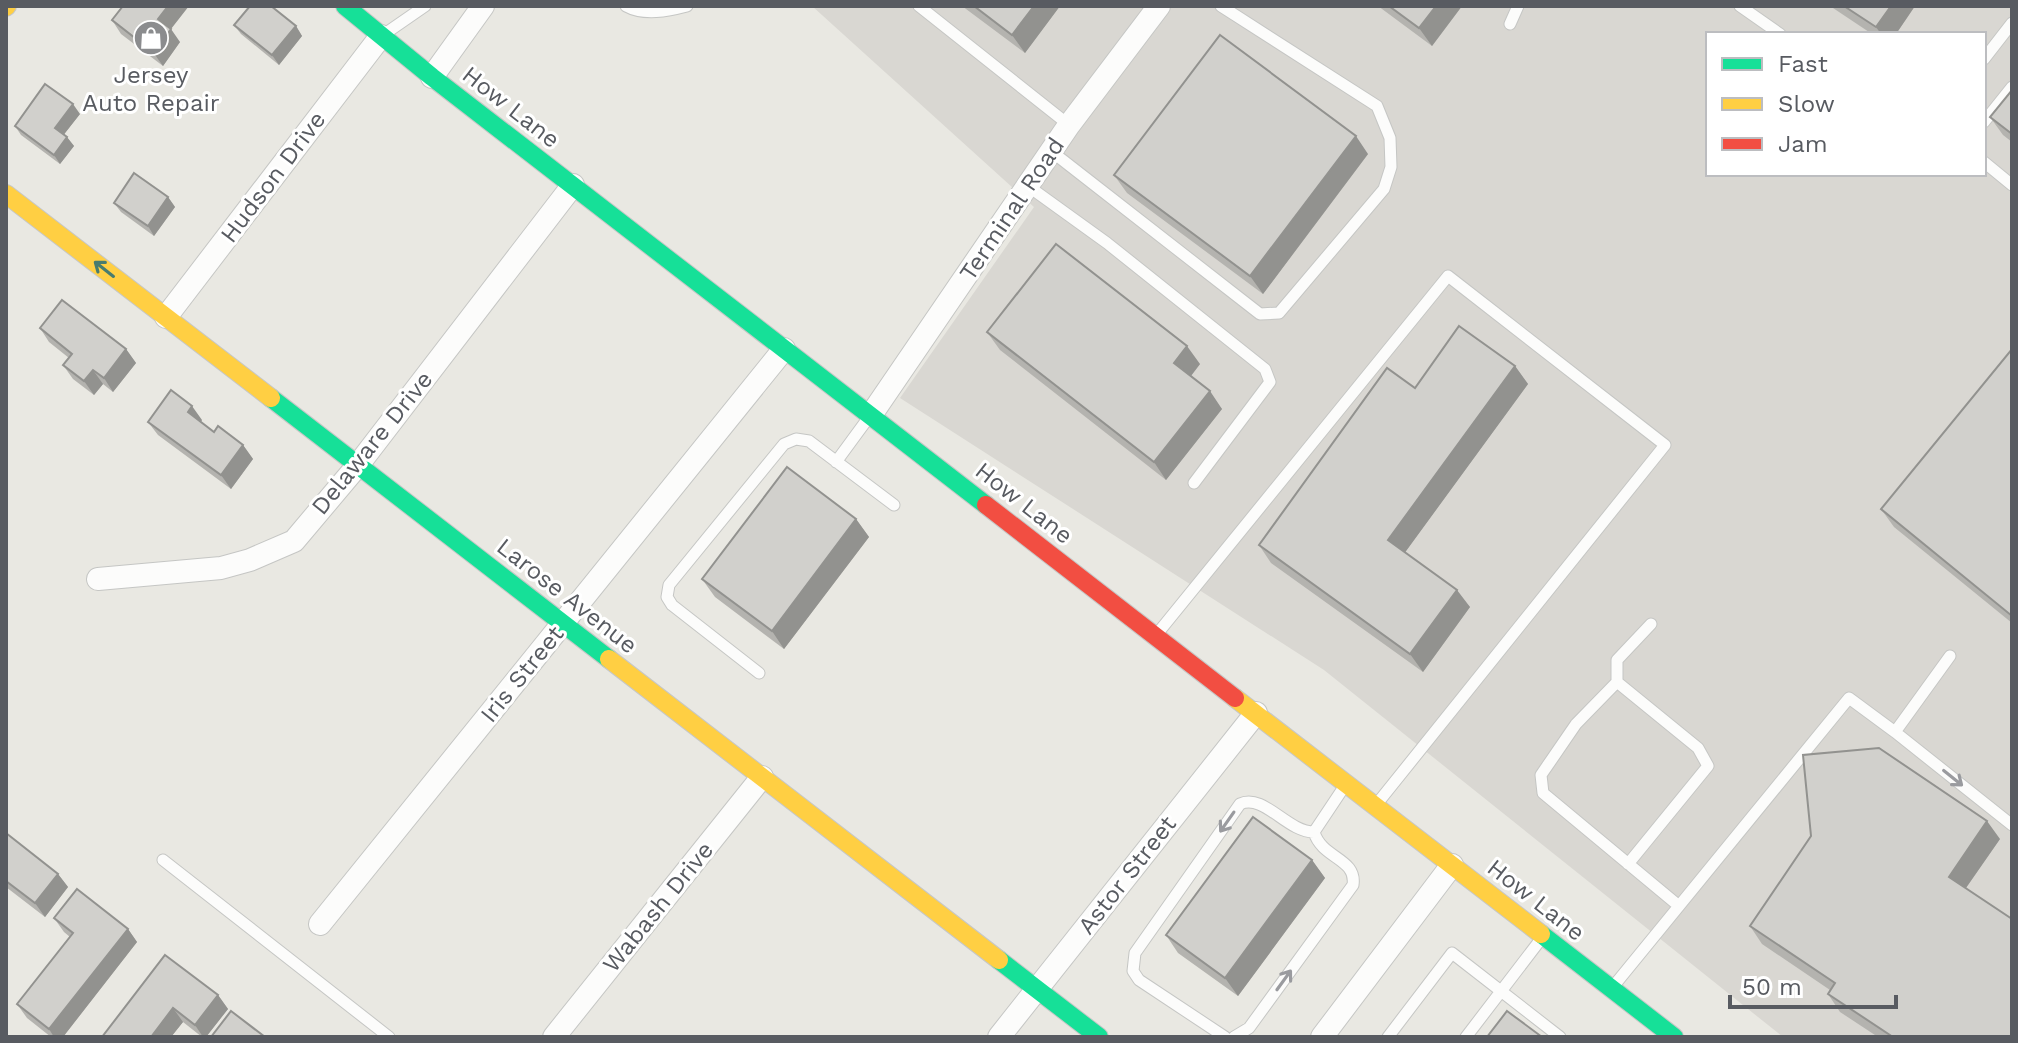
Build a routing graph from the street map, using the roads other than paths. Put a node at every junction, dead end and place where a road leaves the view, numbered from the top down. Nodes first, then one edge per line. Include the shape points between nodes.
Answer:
1 (345, 6) edge
2 (425, 6) edge
3 (483, 6) edge
4 (626, 6) edge
5 (687, 6) edge
6 (919, 6) edge
7 (1159, 6) edge
8 (1221, 6) edge
9 (1518, 6) edge
10 (1740, 6) edge
11 (2012, 23) edge
12 (1510, 24) dead end
13 (1777, 32) edge
14 (381, 36) junction
15 (1986, 56) edge
16 (432, 77) junction
17 (2012, 87) edge
18 (1986, 120) edge
19 (1069, 125) junction
20 (1051, 151) junction
21 (1986, 164) edge
22 (573, 185) junction
23 (2012, 185) edge
24 (1028, 186) junction
25 (6, 194) edge
26 (166, 317) junction
27 (784, 349) junction
28 (871, 415) junction
29 (836, 462) junction
30 (358, 465) junction
31 (1194, 483) dead end
32 (894, 505) dead end
33 (98, 579) dead end
34 (563, 623) junction
35 (1651, 624) dead end
36 (1156, 636) junction
37 (1950, 656) dead end
38 (759, 673) dead end
39 (1617, 682) junction
40 (1256, 713) junction
41 (1895, 732) junction
42 (762, 777) junction
43 (1347, 783) junction
44 (1375, 806) junction
45 (2012, 825) edge
46 (1314, 832) junction
47 (163, 860) dead end
48 (1628, 864) junction
49 (1452, 865) junction
50 (1679, 906) junction
51 (320, 924) dead end
52 (1544, 936) junction
53 (1037, 989) junction
54 (1612, 989) junction
55 (1502, 991) junction
56 (1663, 1034) edge
57 (389, 1037) edge
58 (554, 1037) edge
59 (999, 1037) edge
60 (1099, 1037) edge
61 (1225, 1037) edge
62 (1234, 1037) edge
63 (1322, 1037) edge
64 (1388, 1037) edge
65 (1466, 1037) edge
66 (1560, 1037) edge

1 - 14 main road, How Lane
2 - 14 lane
3 - 16 street
4 - 5 lane via 661,12
6 - 19 lane
7 - 19 street, Terminal Road
8 - 20 lane via 1377,106 1390,138 1391,167 1384,189 1279,313 1260,314
9 - 12 lane
10 - 13 lane
11 - 15 lane
14 - 16 main road, How Lane
14 - 26 street, Hudson Drive
16 - 22 main road, How Lane
17 - 18 lane
19 - 20 street, Terminal Road
20 - 24 street, Terminal Road
21 - 23 lane
22 - 27 main road, How Lane
22 - 30 street, Delaware Drive
24 - 28 street, Terminal Road
24 - 31 lane via 1265,369 1270,382
26 -> 25 main road, Larose Avenue
26 - 30 main road, Larose Avenue
27 - 28 main road, How Lane
27 - 34 street, Iris Street
28 - 29 lane
28 - 36 main road, How Lane
29 - 32 lane
29 - 38 lane via 809,441 784,444 669,585 672,605
30 - 33 street, Delaware Drive via 286,546 221,568
30 - 34 main road, Larose Avenue
34 - 42 main road, Larose Avenue
34 - 51 street, Iris Street
35 - 39 lane via 1617,660
36 - 40 main road, How Lane
36 - 44 lane via 1448,276 1665,445
37 - 41 lane
39 - 48 lane via 1576,724 1541,775 1543,793
39 - 48 lane via 1698,748 1708,766
40 - 43 main road, How Lane
40 - 53 street, Astor Street
41 -> 45 lane
41 - 50 lane via 1849,698
42 - 53 main road, Larose Avenue
42 - 58 street, Wabash Drive
43 - 44 main road, How Lane
43 - 46 lane
44 - 49 main road, How Lane
46 -> 61 lane via 1302,832 1257,802 1240,804 1135,953 1133,971 1139,980
62 -> 46 lane via 1249,1028 1353,885 1349,867 1317,844
47 - 57 lane
48 - 50 lane
49 - 52 main road, How Lane
49 - 63 street
50 - 54 lane
52 - 54 main road, How Lane
52 - 55 lane
53 - 59 street, Astor Street
53 - 60 main road, Larose Avenue
54 - 56 main road, How Lane
55 - 64 lane via 1452,953
55 - 65 lane
55 - 66 lane

